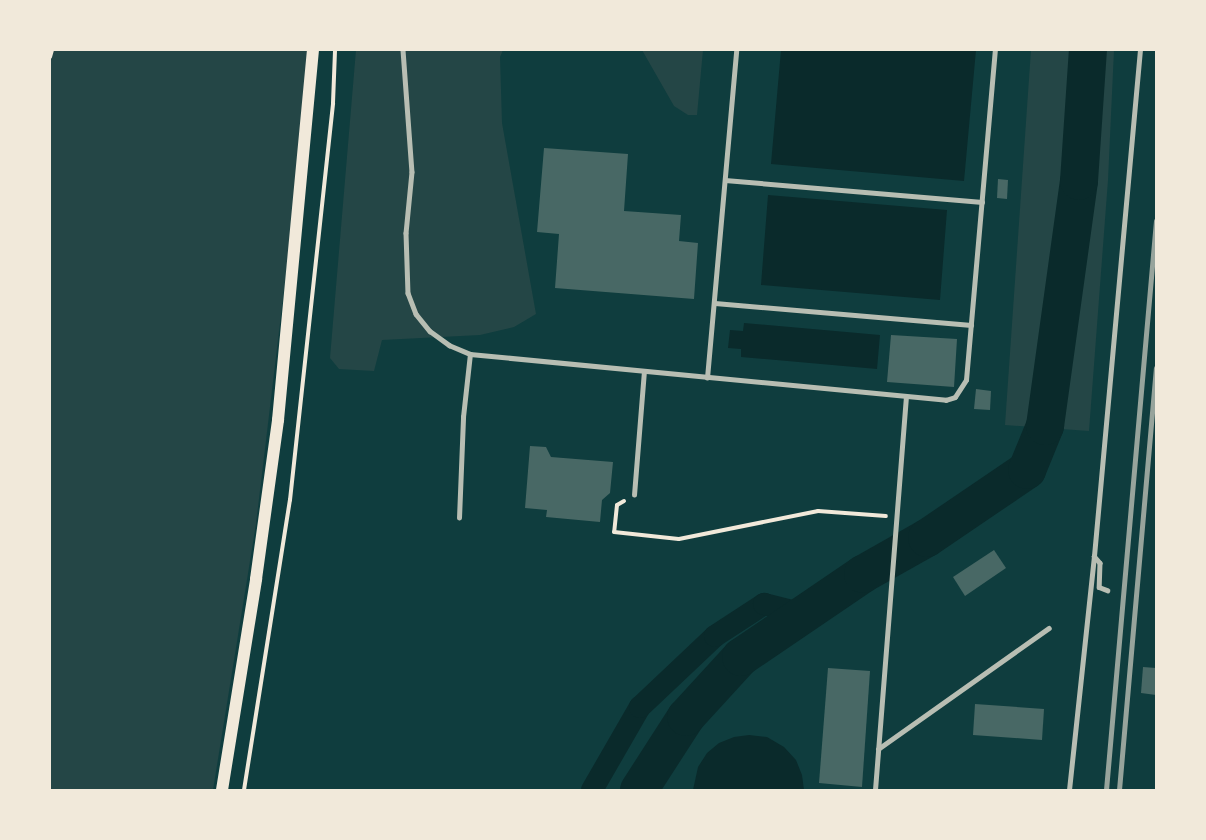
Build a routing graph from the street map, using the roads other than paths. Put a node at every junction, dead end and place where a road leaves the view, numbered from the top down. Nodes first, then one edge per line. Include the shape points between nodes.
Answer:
1 (313, 50) edge
2 (403, 50) edge
3 (736, 50) edge
4 (995, 50) edge
5 (1140, 50) edge
6 (725, 180) junction
7 (982, 202) junction
8 (715, 303) junction
9 (971, 326) junction
10 (470, 354) junction
11 (644, 372) junction
12 (707, 378) junction
13 (906, 397) junction
14 (634, 495) road end
15 (459, 518) dead end
16 (1094, 556) junction
17 (1107, 590) dead end
18 (1049, 628) dead end
19 (879, 749) junction
20 (222, 790) edge
21 (875, 790) edge
22 (1069, 790) edge

1 - 20 main road via 278,420
2 - 10 lane via 412,172 406,233 408,293 416,314 430,332
3 - 6 lane
4 - 7 lane
5 - 16 lane
6 - 7 lane
6 - 8 lane
7 - 9 lane
8 - 9 lane
8 - 12 lane
9 - 13 lane via 963,389 946,400
10 - 11 lane
10 - 15 lane
11 - 12 lane
11 - 14 lane
12 - 13 lane
13 - 19 lane
16 - 17 lane via 1100,563 1100,587
16 - 22 lane
18 - 19 lane
19 - 21 lane

